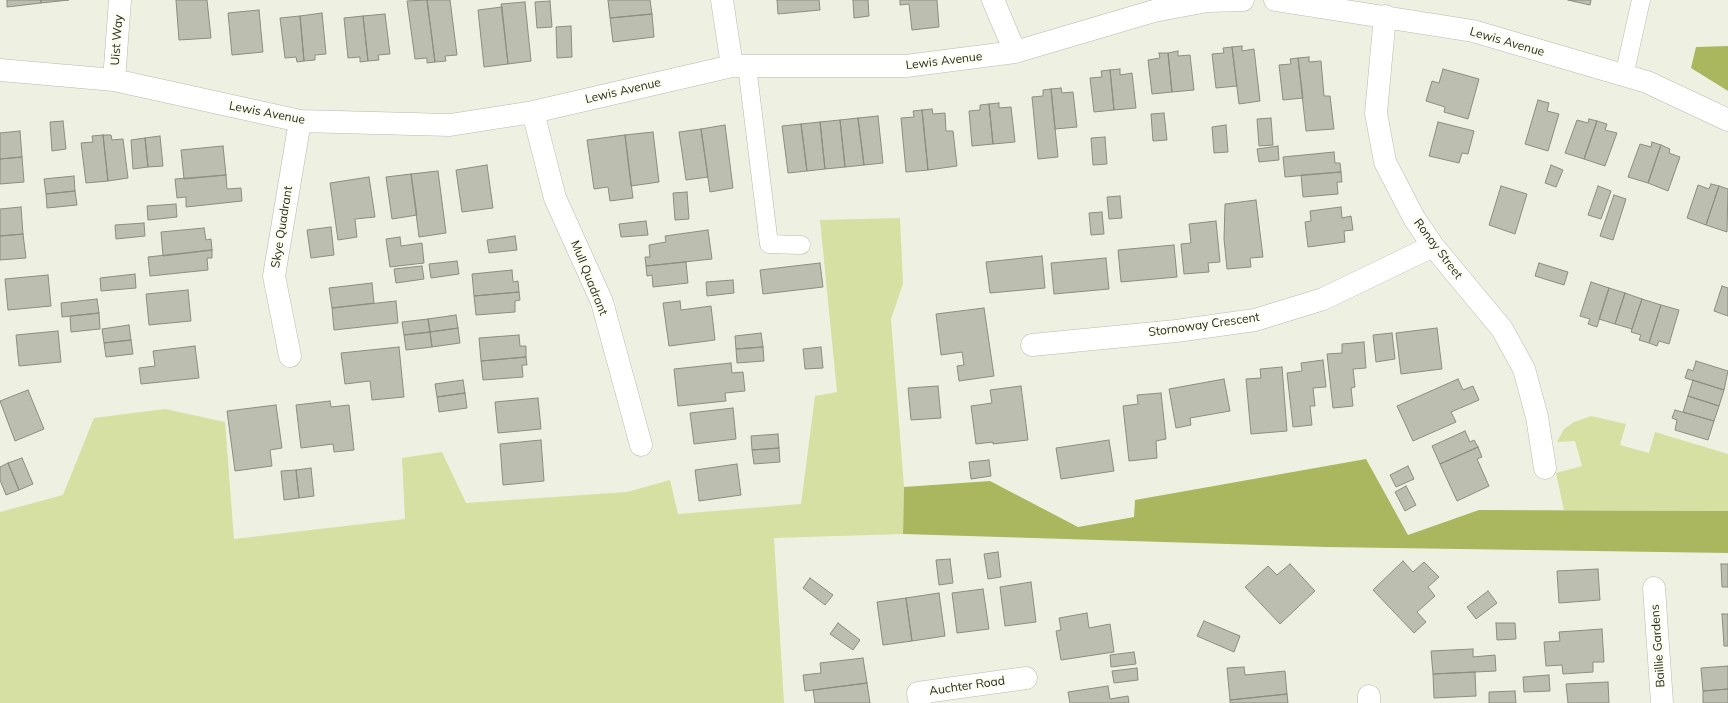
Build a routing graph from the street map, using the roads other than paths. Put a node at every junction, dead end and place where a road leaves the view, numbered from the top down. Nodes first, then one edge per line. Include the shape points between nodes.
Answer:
1 (120, 0) edge
2 (722, 0) edge
3 (993, 0) edge
4 (1243, 0) edge
5 (1275, 0) edge
6 (1641, 0) edge
7 (1385, 16) junction
8 (1016, 52) junction
9 (739, 66) junction
10 (0, 70) edge
11 (1624, 76) junction
12 (114, 80) junction
13 (533, 112) junction
14 (1728, 120) edge
15 (300, 121) junction
16 (801, 245) dead end
17 (1433, 246) junction
18 (1032, 345) dead end
19 (290, 356) dead end
20 (642, 445) dead end
21 (1545, 468) dead end
22 (1654, 588) dead end
23 (1026, 678) dead end
24 (920, 703) edge
25 (1662, 703) edge

1 - 12 street, Uist Way
2 - 9 street
3 - 8 street
4 - 8 street, Lewis Avenue via 1207,1 1154,10
5 - 7 street, Lewis Avenue
6 - 11 lane
7 - 11 street, Lewis Avenue via 1473,31
7 - 17 street, Ronay Street via 1376,113 1385,162 1414,218
8 - 9 street, Lewis Avenue via 906,66
9 - 13 street, Lewis Avenue
9 - 16 lane via 769,244
10 - 12 street, Lewis Avenue
11 - 14 street, Lewis Avenue via 1647,82
12 - 15 street, Lewis Avenue
13 - 15 street, Lewis Avenue via 450,125
13 - 20 street, Mull Quadrant via 555,198 602,302
15 - 19 street, Skye Quadrant via 274,276
17 - 18 street, Stornoway Crescent via 1323,299 1255,320 1176,331
17 - 21 street, Ronay Street via 1502,328 1524,369 1537,417
22 - 25 street, Baillie Gardens
23 - 24 street, Auchter Road via 918,693

